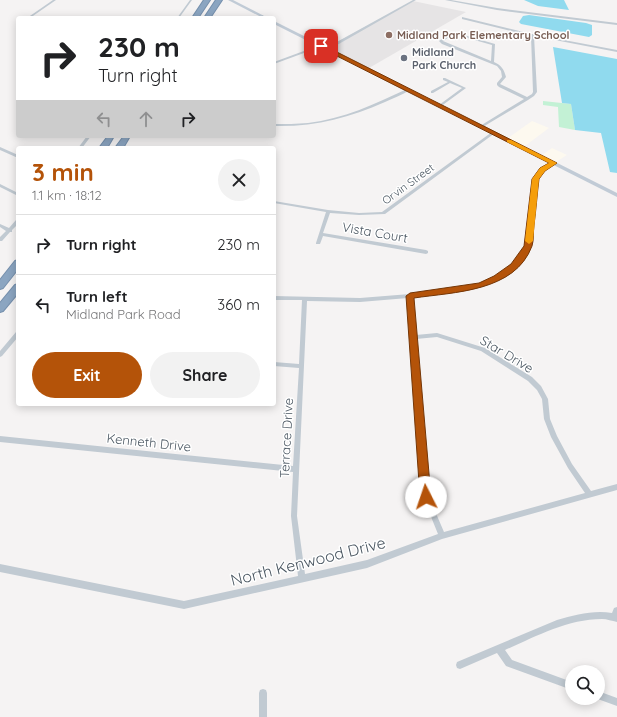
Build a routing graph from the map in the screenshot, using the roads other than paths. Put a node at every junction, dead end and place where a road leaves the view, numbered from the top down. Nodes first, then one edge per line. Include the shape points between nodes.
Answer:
1 (55, 0) edge
2 (191, 0) edge
3 (207, 0) edge
4 (230, 0) edge
5 (415, 0) edge
6 (446, 0) edge
7 (219, 1) edge
8 (31, 16) edge
9 (179, 16) edge
10 (196, 16) edge
11 (208, 16) edge
12 (262, 16) edge
13 (463, 18) dead end
14 (276, 23) edge
15 (617, 24) edge
16 (532, 35) junction
17 (323, 47) junction
18 (617, 51) edge
19 (276, 62) edge
20 (492, 63) junction
21 (444, 79) dead end
22 (450, 82) junction
23 (408, 90) junction
24 (432, 92) dead end
25 (527, 99) junction
26 (440, 106) junction
27 (276, 125) edge
28 (481, 127) junction
29 (493, 133) junction
30 (0, 148) edge
31 (16, 156) edge
32 (554, 163) junction
33 (0, 185) edge
34 (16, 194) edge
35 (617, 196) edge
36 (276, 202) edge
37 (328, 211) junction
38 (16, 224) edge
39 (0, 225) edge
40 (10, 231) junction
41 (321, 234) junction
42 (0, 240) edge
43 (318, 243) dead end
44 (426, 252) dead end
45 (16, 266) edge
46 (0, 286) edge
47 (16, 289) edge
48 (410, 296) junction
49 (276, 298) edge
50 (305, 299) junction
51 (0, 309) edge
52 (16, 336) edge
53 (414, 337) junction
54 (11, 344) junction
55 (16, 345) edge
56 (0, 355) edge
57 (276, 364) edge
58 (301, 366) junction
59 (0, 439) edge
60 (296, 468) junction
61 (617, 487) edge
62 (590, 495) junction
63 (442, 536) junction
64 (0, 568) edge
65 (302, 578) junction
66 (616, 616) edge
67 (499, 648) junction
68 (460, 665) dead end
69 (565, 683) edge
70 (263, 693) dead end
71 (605, 698) edge
72 (617, 702) edge
73 (263, 717) edge

1 - 8 street
2 - 9 street
3 - 10 highway
4 - 12 street
5 - 17 street via 336,44
6 - 15 street
7 - 11 highway
13 - 16 street
14 - 17 street
16 - 18 street
16 - 25 street via 535,92
17 - 19 street
17 - 23 street
20 - 20 street via 443,44 441,41 451,34 457,34 492,44
20 - 25 street via 503,71 504,77 498,84
21 - 22 street
22 - 24 street
22 - 26 street via 464,88
23 - 26 street
23 - 27 street via 343,116 303,125
25 - 28 street
26 - 28 street
28 - 29 street
29 - 32 street
29 - 37 street, Orvin Street via 383,213
30 - 31 street
32 - 35 street
32 - 48 street via 535,179 528,246 514,266 481,286
33 - 34 street
36 - 37 street, Orvin Street
37 - 41 street
38 - 40 street
39 - 40 street
40 - 42 street
41 - 43 street
41 - 44 street, Vista Court
45 - 46 highway
47 - 51 highway
48 - 50 street via 360,300
48 - 53 street
49 - 50 street
50 - 58 street, Terrace Drive
52 - 54 street
53 - 62 street, Star Drive via 437,335 483,349 530,379 539,388 545,400 547,419 554,437
53 - 63 street via 426,497
54 - 55 street
54 - 56 street
57 - 58 street
58 - 60 street, Terrace Drive
59 - 60 street, Kenneth Drive
60 - 65 street, Terrace Drive via 294,516
61 - 62 street, North Kenwood Drive
62 - 63 street, North Kenwood Drive
63 - 65 street, North Kenwood Drive via 368,564
64 - 65 street, North Kenwood Drive via 184,606
66 - 67 street via 585,616
67 - 68 street
67 - 69 street via 509,663
70 - 73 street
71 - 72 street

